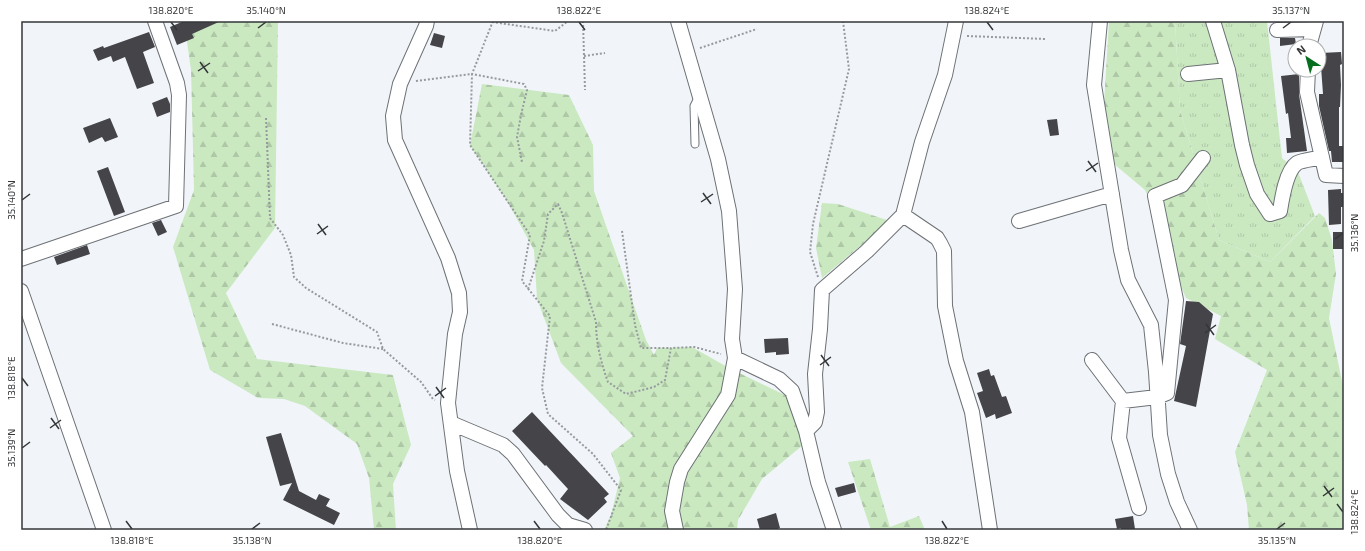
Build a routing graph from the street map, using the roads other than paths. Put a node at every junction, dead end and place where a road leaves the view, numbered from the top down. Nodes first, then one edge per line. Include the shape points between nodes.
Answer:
1 (155, 21) edge
2 (427, 21) edge
3 (678, 21) edge
4 (956, 21) edge
5 (1100, 21) edge
6 (1213, 21) edge
7 (1315, 25) edge
8 (1277, 30) dead end
9 (1311, 38) edge
10 (1228, 70) junction
11 (1188, 74) dead end
12 (1308, 78) edge
13 (700, 98) junction
14 (695, 144) dead end
15 (1322, 157) junction
16 (1203, 158) dead end
17 (1344, 176) edge
18 (1112, 194) junction
19 (904, 215) junction
20 (1019, 221) dead end
21 (21, 259) edge
22 (21, 291) edge
23 (735, 358) junction
24 (1092, 360) dead end
25 (1157, 397) junction
26 (1122, 401) junction
27 (451, 422) junction
28 (806, 431) junction
29 (1139, 508) dead end
30 (104, 530) edge
31 (470, 530) edge
32 (585, 530) edge
33 (676, 530) edge
34 (834, 530) edge
35 (990, 530) edge
36 (1190, 530) edge

1 - 21 street via 180,95 176,206
2 - 27 street via 401,82 393,116 395,140 448,258 459,293 460,312 455,334 449,407
3 - 13 street
4 - 19 street via 946,75 922,142
5 - 18 street via 1094,85
6 - 10 street
7 - 8 street
7 - 9 street
10 - 11 street
10 - 15 street via 1247,165 1257,194 1270,214 1280,211 1289,174 1294,166
12 - 15 street via 1307,92
13 - 14 lane via 694,106
13 - 23 street via 718,159 729,211 735,289 732,339
15 - 17 street via 1326,175
16 - 25 street via 1182,186 1155,196 1176,300 1167,393
18 - 20 street
18 - 25 street via 1128,280 1151,325
19 - 28 street via 822,290 815,374 817,412 815,422
19 - 35 street via 937,238 944,251 945,306 956,361 972,412
22 - 30 street
23 - 28 street via 779,379 792,392
23 - 33 street via 728,395 681,469 672,511
24 - 26 street
25 - 26 street
25 - 36 street via 1160,435 1168,474
26 - 29 street via 1119,438
27 - 31 street via 457,471
27 - 32 street via 503,445 513,454 558,515 568,525
28 - 34 street via 818,482

